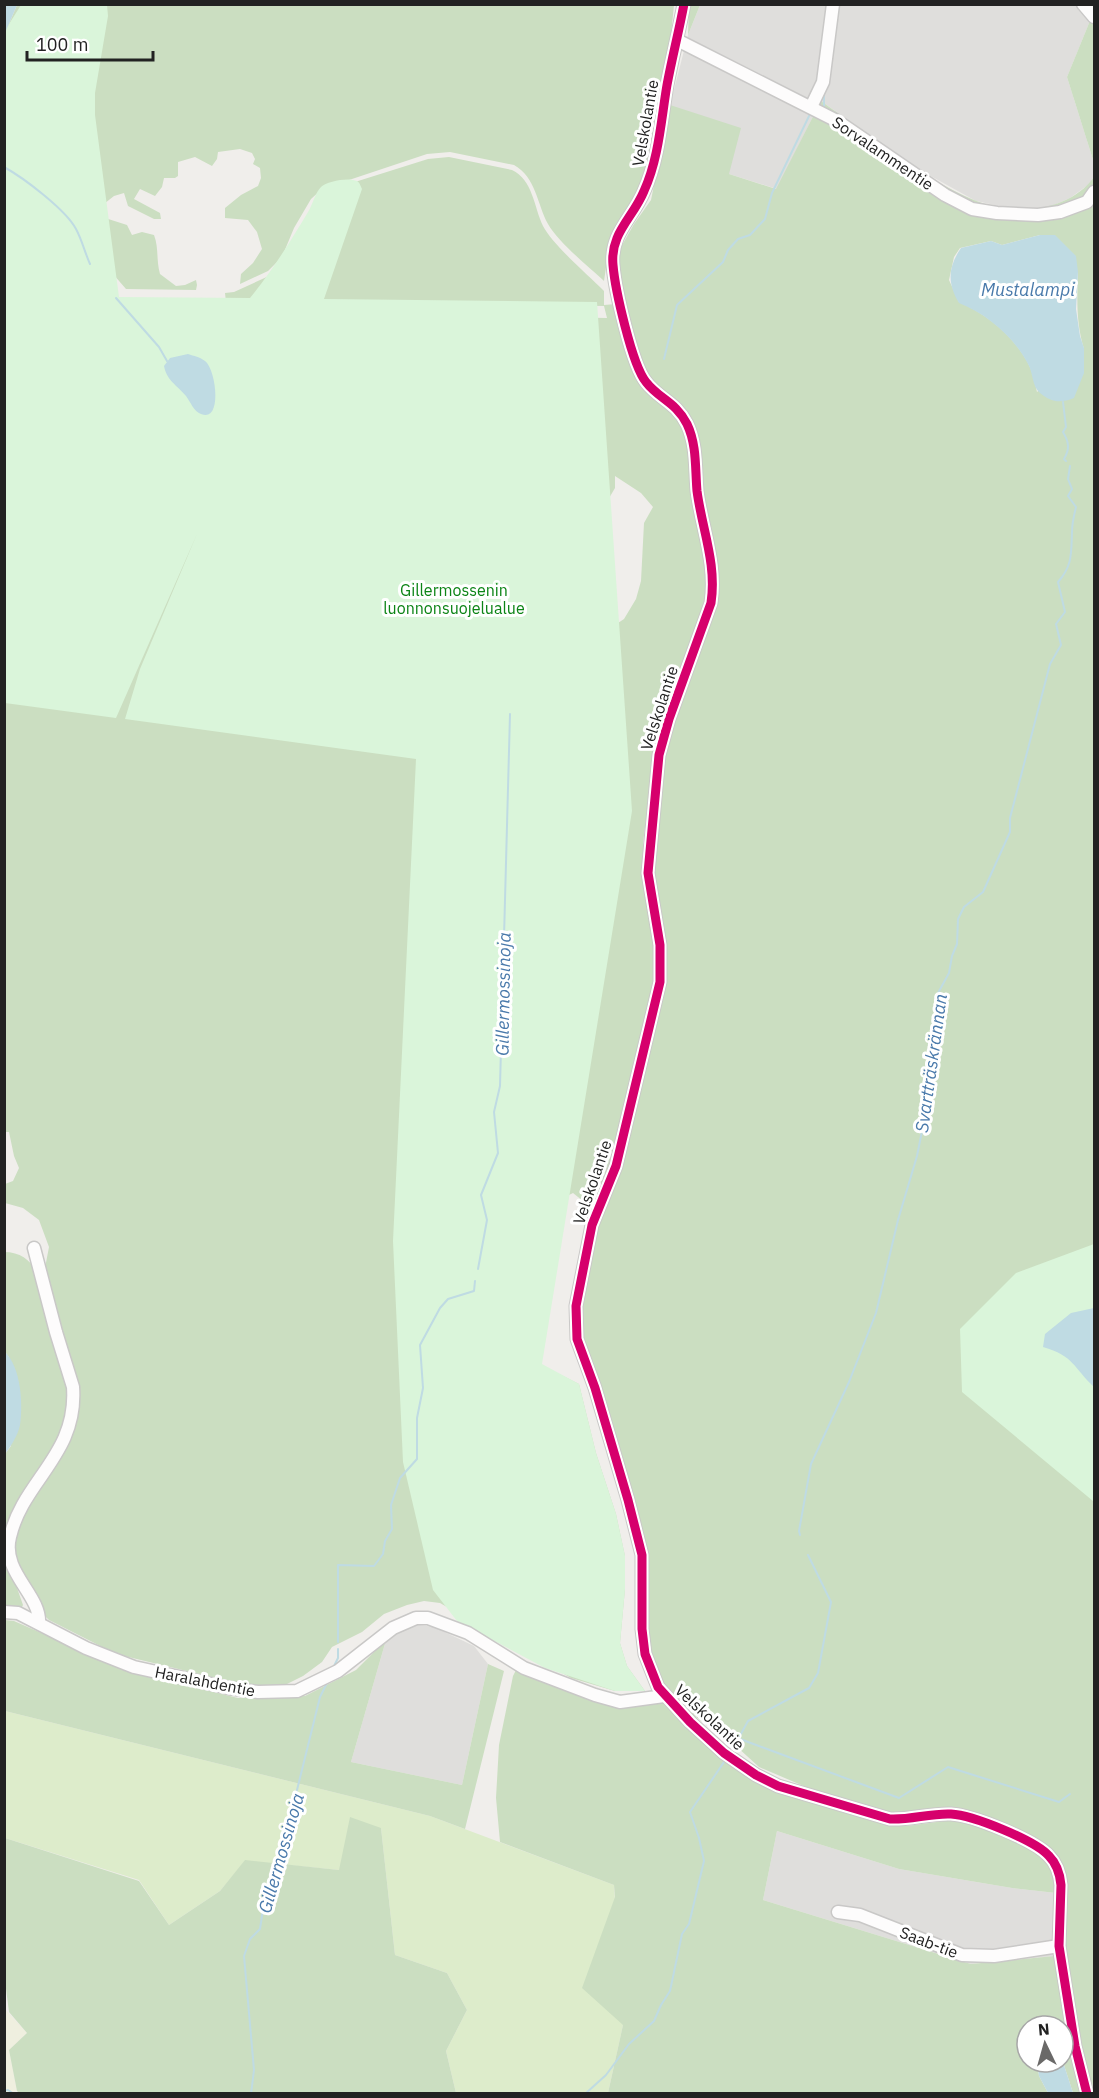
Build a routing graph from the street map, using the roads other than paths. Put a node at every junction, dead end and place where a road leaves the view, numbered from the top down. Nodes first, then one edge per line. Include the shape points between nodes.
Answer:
1 (684, 4) edge
2 (833, 4) edge
3 (1083, 4) edge
4 (1095, 17) edge
5 (678, 40) junction
6 (811, 107) junction
7 (1095, 192) edge
8 (34, 1248) dead end
9 (4, 1612) edge
10 (39, 1623) junction
11 (664, 1696) junction
12 (838, 1912) dead end
13 (1059, 1946) junction
14 (1087, 2094) edge

1 - 5 street, Velskolantie
2 - 6 street via 823,82
3 - 4 street
5 - 6 street, Sorvalammentie
5 - 11 street, Velskolantie via 650,177 616,236 612,254 639,374 679,411 692,435 713,589 659,755 648,873 660,945 660,982 616,1166 592,1225 576,1319 581,1351 596,1388 642,1556 644,1646 651,1673
6 - 7 street, Sorvalammentie via 972,209 1060,213 1087,202
8 - 10 street via 74,1387 73,1414 56,1457 21,1507 9,1538 14,1570 39,1614
9 - 10 street, Haralahdentie via 18,1613
10 - 11 street, Haralahdentie via 134,1667 258,1692 297,1691 338,1671 393,1628 416,1618 428,1618 468,1634 524,1668 595,1695 620,1702
11 - 13 street, Velskolantie via 724,1753 778,1786 890,1819 962,1815 1041,1849 1057,1866 1060,1876
12 - 13 street, Saab-tie via 860,1915 962,1955 994,1956
13 - 14 street, Velskolantie

